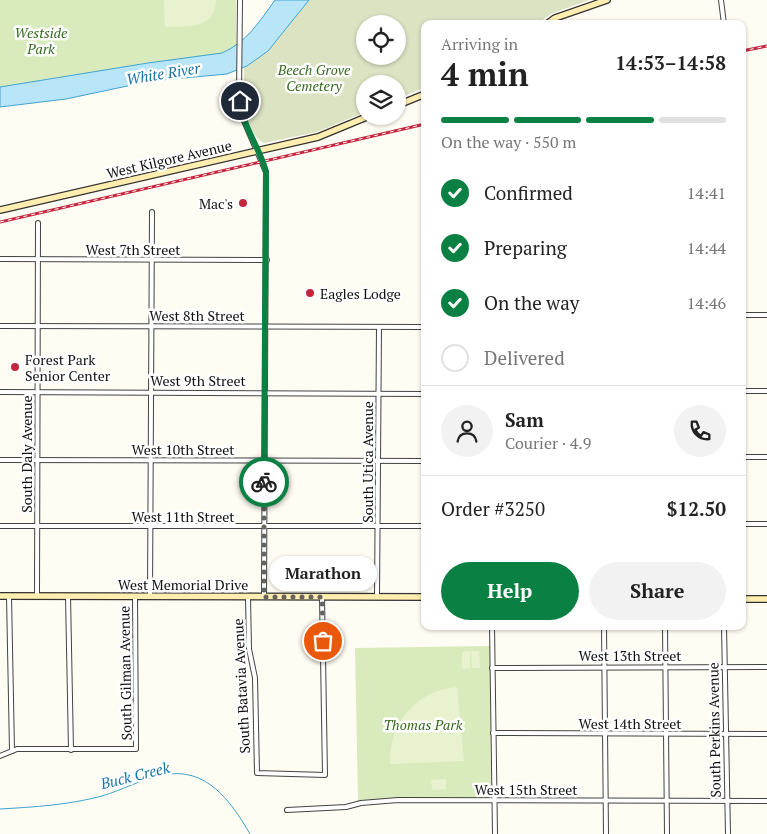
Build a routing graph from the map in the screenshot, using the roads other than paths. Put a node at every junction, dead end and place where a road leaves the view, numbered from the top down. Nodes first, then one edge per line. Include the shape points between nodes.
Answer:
1 (240, 0) edge
2 (607, 0) edge
3 (721, 0) edge
4 (552, 20) edge
5 (724, 20) edge
6 (421, 96) edge
7 (406, 102) edge
8 (356, 121) edge
9 (257, 152) junction
10 (0, 210) edge
11 (152, 212) dead end
12 (38, 222) dead end
13 (0, 259) edge
14 (38, 259) junction
15 (152, 260) junction
16 (267, 260) junction
17 (746, 315) edge
18 (767, 315) edge
19 (0, 326) edge
20 (38, 326) junction
21 (152, 327) junction
22 (266, 327) junction
23 (379, 327) junction
24 (421, 327) edge
25 (151, 391) junction
26 (746, 391) edge
27 (767, 391) edge
28 (0, 392) edge
29 (37, 392) junction
30 (265, 392) junction
31 (379, 394) junction
32 (421, 394) edge
33 (746, 457) edge
34 (767, 457) edge
35 (0, 460) edge
36 (38, 460) junction
37 (151, 460) junction
38 (264, 460) junction
39 (378, 461) junction
40 (421, 461) edge
41 (746, 524) edge
42 (767, 524) edge
43 (0, 526) edge
44 (37, 526) junction
45 (378, 526) junction
46 (421, 526) edge
47 (151, 527) junction
48 (264, 527) junction
49 (0, 596) edge
50 (9, 596) junction
51 (37, 596) junction
52 (68, 596) junction
53 (150, 596) junction
54 (135, 597) junction
55 (248, 597) junction
56 (264, 597) junction
57 (322, 597) junction
58 (377, 597) junction
59 (421, 597) edge
60 (746, 598) edge
61 (767, 599) edge
62 (492, 630) edge
63 (604, 630) edge
64 (665, 630) edge
65 (724, 630) edge
66 (725, 666) junction
67 (605, 667) junction
68 (665, 667) junction
69 (767, 667) edge
70 (492, 668) junction
71 (493, 733) junction
72 (605, 734) junction
73 (767, 734) edge
74 (667, 735) junction
75 (726, 735) junction
76 (71, 750) junction
77 (12, 751) junction
78 (0, 756) edge
79 (494, 801) junction
80 (605, 801) junction
81 (667, 801) junction
82 (726, 801) junction
83 (767, 801) edge
84 (287, 810) dead end
85 (495, 834) edge
86 (606, 834) edge
87 (667, 834) edge
88 (728, 834) edge

1 - 9 street via 239,93 246,128
2 - 4 main road
3 - 5 street
6 - 7 main road
8 - 9 main road, West Kilgore Avenue via 318,137
9 - 10 main road, West Kilgore Avenue
9 - 16 street via 266,172
11 - 15 street, South Gilman Avenue
12 - 14 street, South Daly Avenue
13 - 14 street, West 7th Street
14 - 15 street, West 7th Street
14 - 20 street, South Daly Avenue
15 - 16 street, West 7th Street
15 - 21 street, South Gilman Avenue
16 - 22 street
17 - 18 street
19 - 20 street, West 8th Street
20 - 21 street, West 8th Street
20 - 29 street, South Daly Avenue
21 - 22 street, West 8th Street
21 - 25 street, South Gilman Avenue
22 - 23 street, West 8th Street
22 - 30 street
23 - 24 street, West 8th Street
23 - 31 street, South Utica Avenue
25 - 29 street, West 9th Street
25 - 30 street, West 9th Street
25 - 37 street, South Gilman Avenue
26 - 27 street
28 - 29 street, West 9th Street
29 - 36 street, South Daly Avenue
30 - 31 street, West 9th Street
30 - 38 street
31 - 32 street, West 9th Street
31 - 39 street, South Utica Avenue
33 - 34 street
35 - 36 street, West 10th Street
36 - 37 street, West 10th Street
36 - 44 street, South Daly Avenue
37 - 38 street, West 10th Street
37 - 47 street, South Gilman Avenue
38 - 39 street, West 10th Street
38 - 48 street
39 - 40 street, West 10th Street
39 - 45 street, South Utica Avenue
41 - 42 street
43 - 44 street, West 11th Street
44 - 47 street, West 11th Street
44 - 51 street, South Daly Avenue
45 - 46 street, West 11th Street
45 - 48 street, West 11th Street
45 - 58 street, South Utica Avenue
47 - 48 street, West 11th Street
47 - 53 street, South Gilman Avenue
48 - 56 street
49 - 50 main road, West Memorial Drive
50 - 51 main road, West Memorial Drive
50 - 77 street
51 - 52 main road, West Memorial Drive
52 - 54 main road, West Memorial Drive
52 - 76 street
53 - 54 main road, West Memorial Drive
53 - 55 main road, West Memorial Drive
54 - 76 street, South Gilman Avenue via 136,749
55 - 56 main road, West Memorial Drive
55 - 57 street, South Batavia Avenue via 257,774 325,775
56 - 57 main road, West Memorial Drive
57 - 58 main road, West Memorial Drive
58 - 59 main road, West Memorial Drive
60 - 61 main road
62 - 70 street
63 - 67 street
64 - 68 street
65 - 66 street, South Perkins Avenue
66 - 68 street, West 13th Street
66 - 69 street, West 13th Street
66 - 75 street, South Perkins Avenue
67 - 68 street, West 13th Street
67 - 70 street, West 13th Street
67 - 72 street
68 - 74 street
70 - 71 street
71 - 72 street, West 14th Street
71 - 79 street
72 - 74 street, West 14th Street
72 - 80 street
73 - 75 street, West 14th Street
74 - 75 street, West 14th Street
74 - 81 street
75 - 82 street, South Perkins Avenue
76 - 77 street
77 - 78 street
79 - 80 street, West 15th Street
79 - 84 street, West 15th Street via 398,800 341,808
79 - 85 street
80 - 81 street, West 15th Street
80 - 86 street
81 - 82 street, West 15th Street
81 - 87 street
82 - 83 street, West 15th Street
82 - 88 street, South Perkins Avenue

